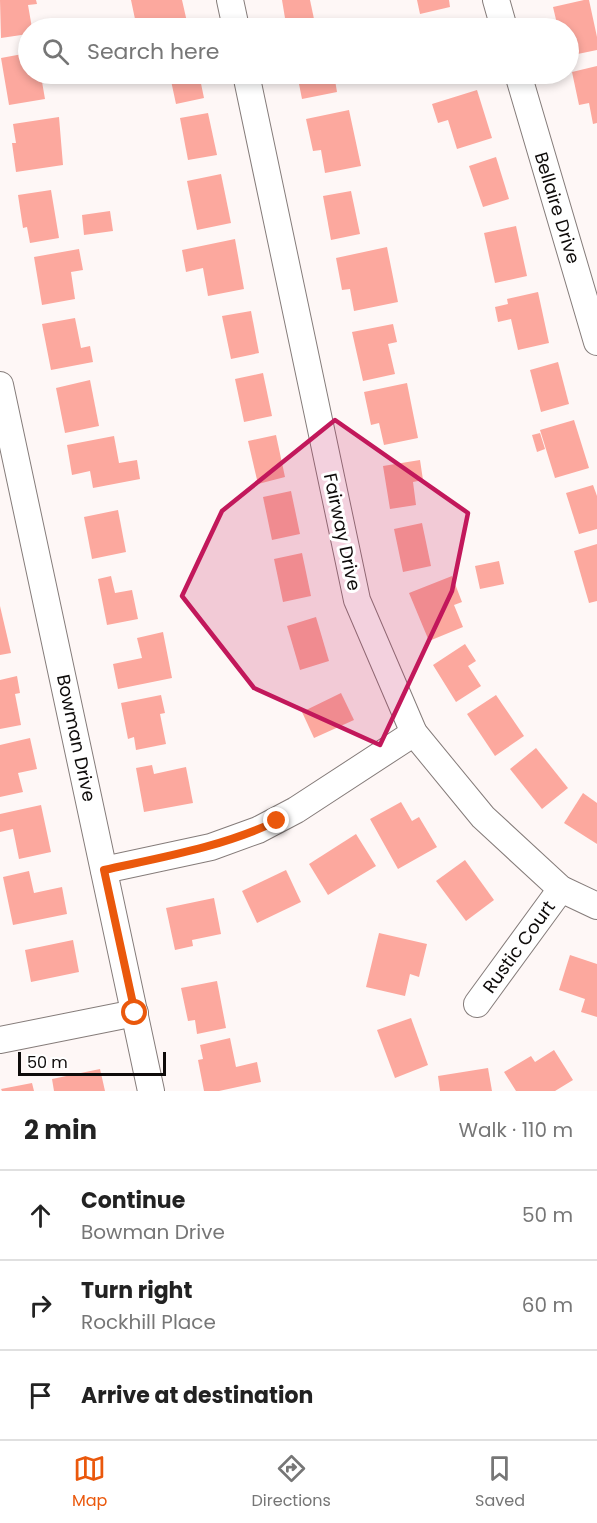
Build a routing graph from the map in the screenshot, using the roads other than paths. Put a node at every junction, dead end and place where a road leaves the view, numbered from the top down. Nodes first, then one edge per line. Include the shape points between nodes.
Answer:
1 (230, 0) edge
2 (496, 0) edge
3 (234, 18) edge
4 (501, 18) edge
5 (248, 84) edge
6 (521, 84) edge
7 (597, 342) edge
8 (0, 384) edge
9 (414, 733) junction
10 (104, 870) junction
11 (561, 889) junction
12 (597, 906) edge
13 (477, 1004) dead end
14 (135, 1013) junction
15 (0, 1040) edge
16 (152, 1091) edge

1 - 3 street
2 - 4 street
5 - 9 street, Fairway Drive via 357,600
6 - 7 street, Bellaire Drive
8 - 10 street, Bowman Drive
9 - 10 street via 296,810 258,830 211,847
9 - 11 street, Fairway Drive via 483,817
10 - 14 street, Bowman Drive
11 - 12 street, Fairway Drive
11 - 13 street, Rustic Court
14 - 15 street
14 - 16 street, Bowman Drive

